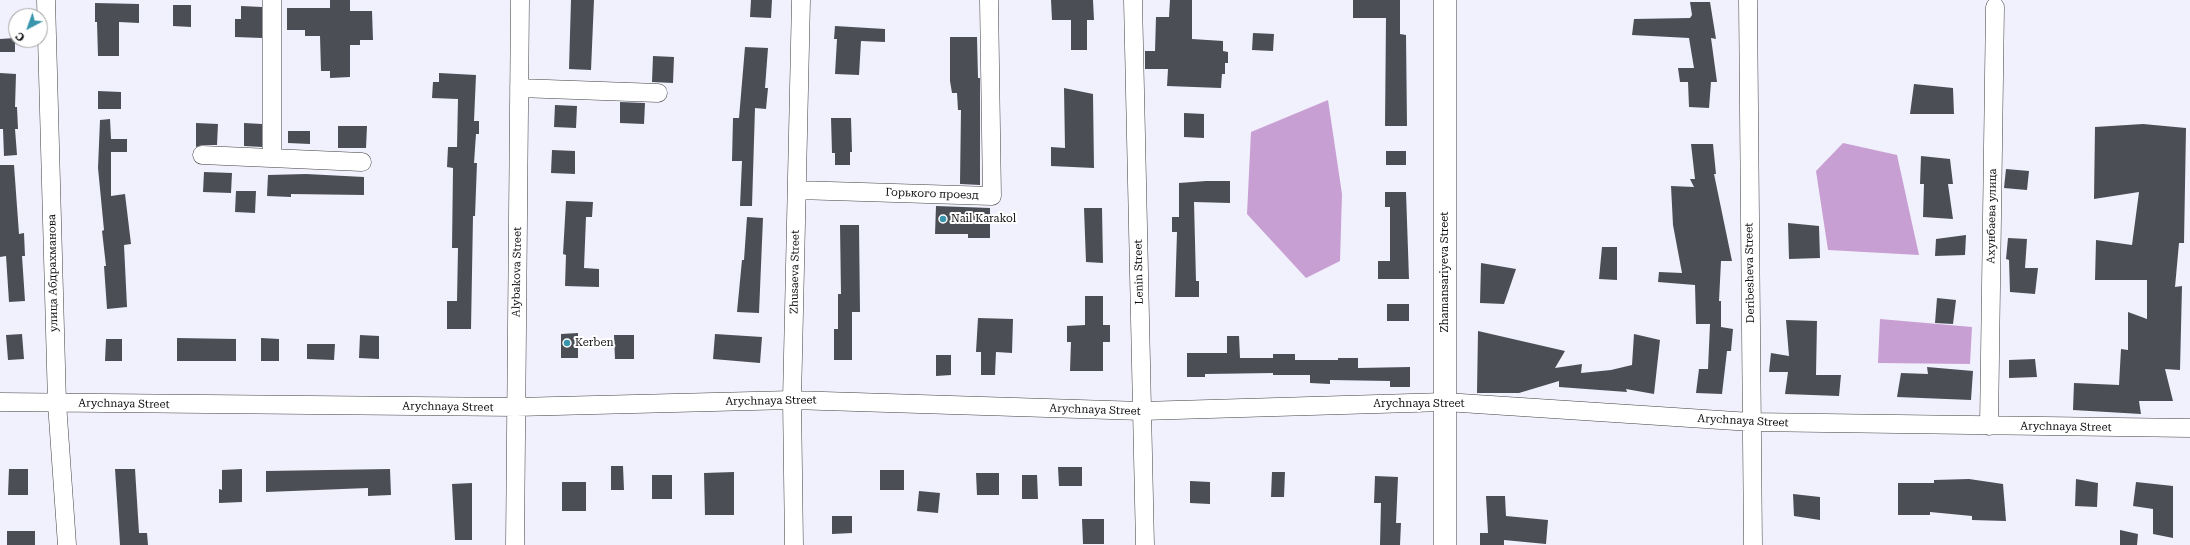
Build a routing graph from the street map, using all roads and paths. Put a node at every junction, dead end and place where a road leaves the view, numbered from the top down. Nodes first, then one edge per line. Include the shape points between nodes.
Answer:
1 (46, 0) edge
2 (272, 0) edge
3 (520, 0) edge
4 (801, 0) edge
5 (989, 0) edge
6 (1133, 0) edge
7 (1446, 0) edge
8 (1748, 0) edge
9 (1995, 6) dead end
10 (519, 88) junction
11 (658, 93) dead end
12 (202, 155) dead end
13 (272, 157) junction
14 (362, 162) dead end
15 (797, 190) junction
16 (792, 400) junction
17 (0, 402) edge
18 (1445, 402) junction
19 (57, 403) junction
20 (516, 407) junction
21 (1142, 411) junction
22 (1752, 422) junction
23 (1989, 426) junction
24 (2190, 428) edge
25 (67, 545) edge
26 (515, 545) edge
27 (794, 545) edge
28 (1145, 545) edge
29 (1445, 545) edge
30 (1753, 545) edge

1 - 19 street, улица Абдрахманова
2 - 13 street
3 - 10 street, Alybakova Street
4 - 15 street, Zhusaeva Street
5 - 15 street, Горького проезд via 992,196
6 - 21 street, Lenin Street
7 - 18 street, Zhamansariyeva Street
8 - 22 street, Deribesheva Street
9 - 23 street, Ахунбаева улица
10 - 11 street
10 - 20 street, Alybakova Street
12 - 13 street
13 - 14 street
15 - 16 street, Zhusaeva Street
16 - 20 street, Arychnaya Street
16 - 21 street, Arychnaya Street
16 - 27 street, Zhusaeva Street
17 - 19 street, Arychnaya Street
18 - 21 street, Arychnaya Street
18 - 22 street, Arychnaya Street
18 - 29 street, Zhamansariyeva Street
19 - 20 street, Arychnaya Street
19 - 25 street, улица Абдрахманова
20 - 26 street, Alybakova Street
21 - 28 street, Lenin Street
22 - 23 street, Arychnaya Street
22 - 30 street, Deribesheva Street
23 - 24 street, Arychnaya Street

